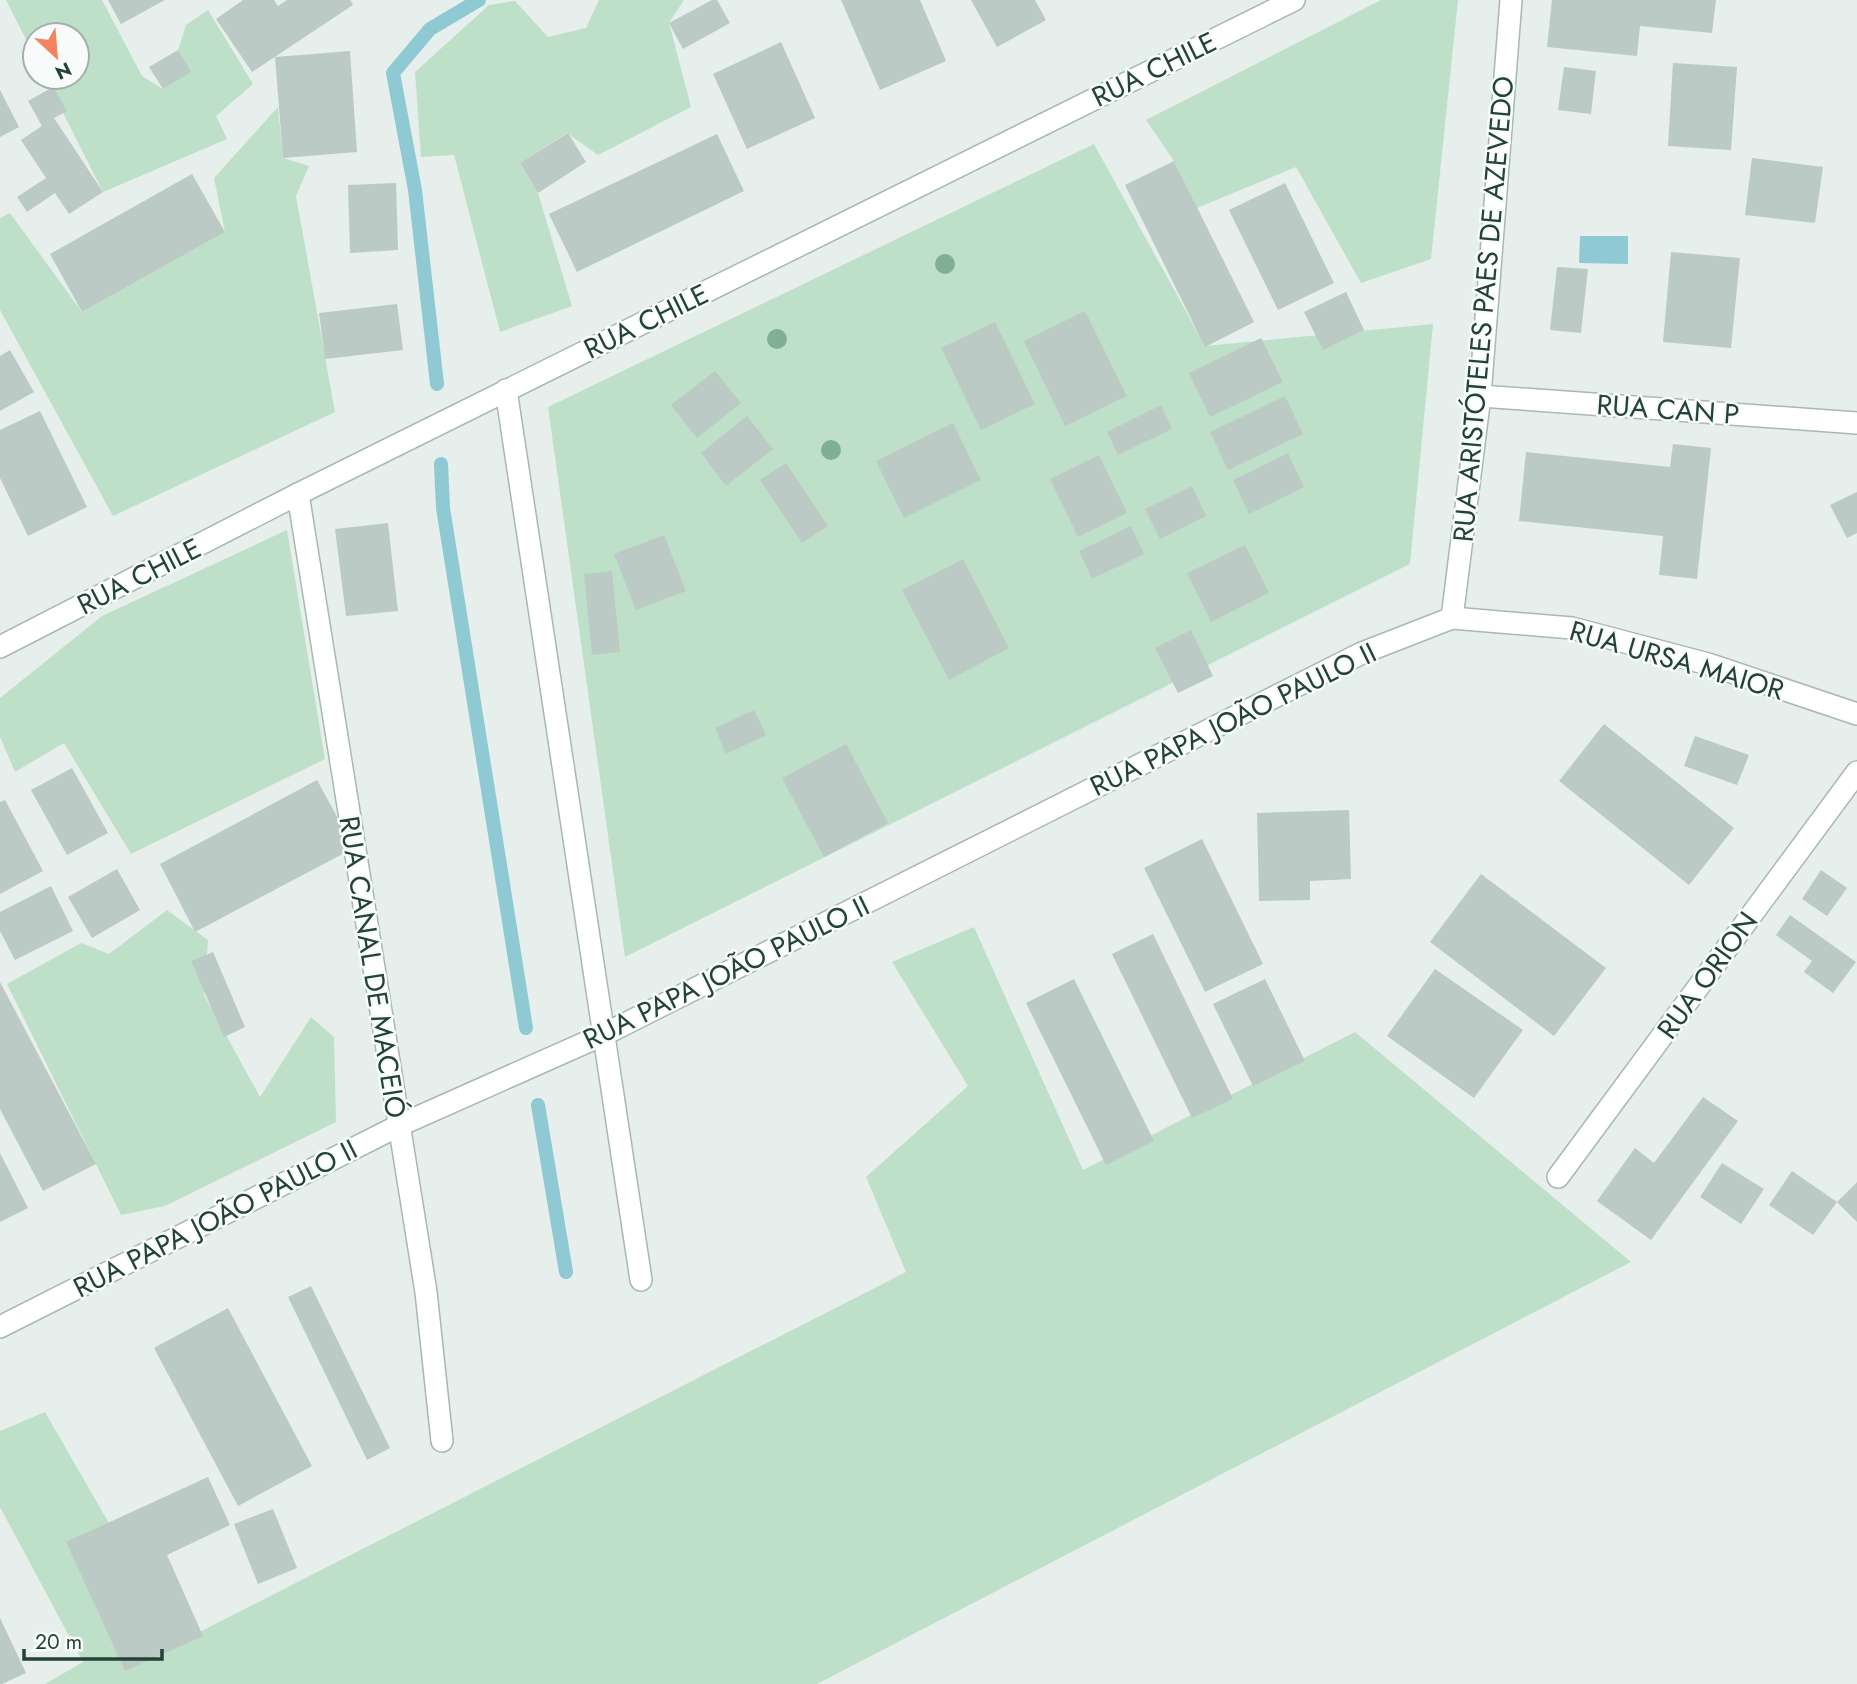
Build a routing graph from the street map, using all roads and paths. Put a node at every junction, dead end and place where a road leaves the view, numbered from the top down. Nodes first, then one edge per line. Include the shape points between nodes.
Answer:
1 (1294, 0) edge
2 (1511, 0) edge
3 (506, 390) junction
4 (1480, 396) junction
5 (1857, 423) edge
6 (298, 494) junction
7 (1452, 618) junction
8 (0, 648) edge
9 (1857, 714) edge
10 (1857, 772) edge
11 (605, 1034) junction
12 (398, 1126) junction
13 (1558, 1177) dead end
14 (641, 1280) dead end
15 (0, 1326) edge
16 (442, 1441) dead end

1 - 3 street, RUA CHILE
2 - 4 street, RUA ARISTÓTELES PAES DE AZEVEDO
3 - 6 street, RUA CHILE
3 - 11 street
4 - 5 street, RUA CAN P
4 - 7 street, RUA ARISTÓTELES PAES DE AZEVEDO
6 - 8 street, RUA CHILE
6 - 12 street, RUA CANAL DE MACEIÓ
7 - 9 street, RUA URSA MAIOR via 1572,628 1708,664
7 - 11 street, RUA PAPA JOÃO PAULO II via 1362,653
10 - 13 street, RUA ORION
11 - 12 street, RUA PAPA JOÃO PAULO II
11 - 14 street
12 - 15 street, RUA PAPA JOÃO PAULO II
12 - 16 street, RUA CANAL DE MACEIÓ via 426,1292

